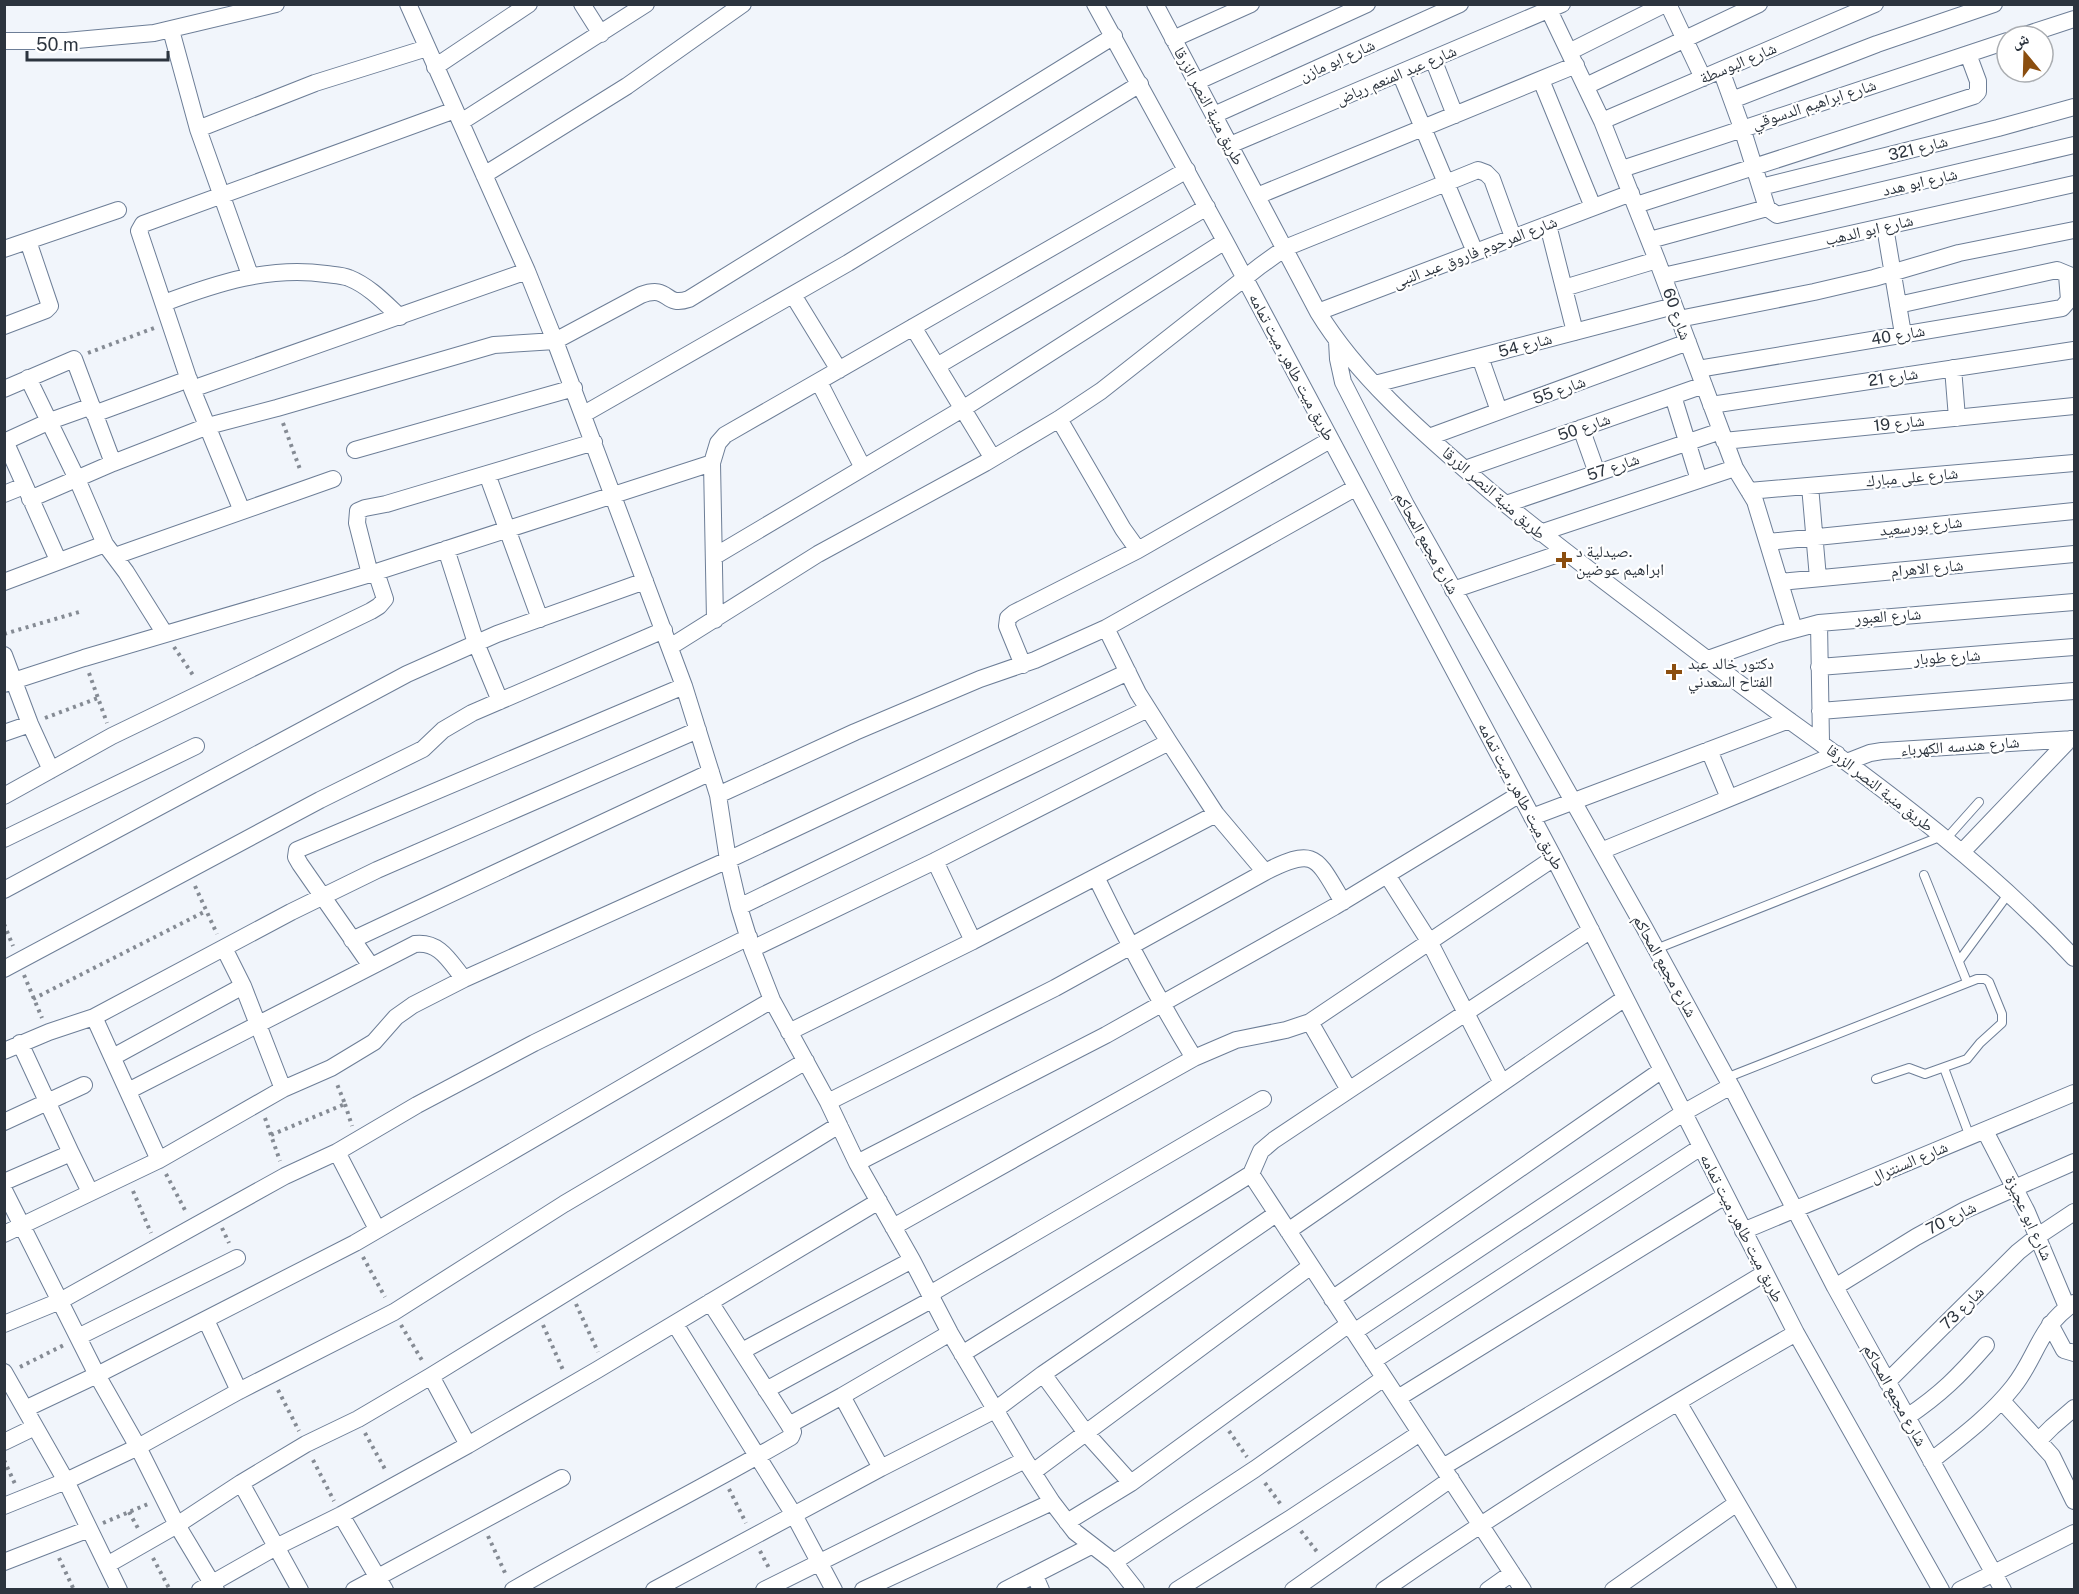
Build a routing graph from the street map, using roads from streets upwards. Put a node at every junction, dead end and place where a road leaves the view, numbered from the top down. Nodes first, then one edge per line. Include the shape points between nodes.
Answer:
1 (276, 4) edge
2 (529, 4) edge
3 (582, 4) edge
4 (646, 4) edge
5 (743, 4) edge
6 (1095, 4) edge
7 (1155, 4) edge
8 (1251, 4) edge
9 (1367, 4) edge
10 (1460, 4) edge
11 (1667, 4) edge
12 (1759, 4) edge
13 (1875, 4) edge
14 (1994, 4) edge
15 (408, 5) edge
16 (1552, 6) edge
17 (2074, 19) edge
18 (2055, 25) edge
19 (171, 30) junction
20 (601, 34) junction
21 (1114, 36) junction
22 (1173, 39) junction
23 (1685, 40) junction
24 (4, 41) edge
25 (1995, 45) edge
26 (427, 48) junction
27 (1968, 54) junction
28 (1433, 59) junction
29 (1572, 59) junction
30 (435, 67) junction
31 (1721, 70) junction
32 (1400, 73) junction
33 (1703, 78) junction
34 (1541, 80) junction
35 (1196, 82) junction
36 (1140, 84) junction
37 (1586, 86) junction
38 (1732, 100) junction
39 (2074, 107) edge
40 (1214, 115) junction
41 (1455, 115) junction
42 (458, 116) junction
43 (1602, 121) junction
44 (1423, 128) junction
45 (1742, 128) junction
46 (198, 129) junction
47 (1230, 145) junction
48 (2074, 146) edge
49 (1754, 167) junction
50 (1622, 169) junction
51 (1187, 170) junction
52 (484, 175) junction
53 (1446, 182) junction
54 (2074, 184) edge
55 (1761, 187) junction
56 (1257, 196) junction
57 (222, 197) junction
58 (1634, 199) junction
59 (1207, 207) junction
60 (1593, 207) junction
61 (1767, 207) junction
62 (118, 210) dead end
63 (1548, 225) junction
64 (1884, 226) junction
65 (2074, 230) edge
66 (1514, 237) junction
67 (1650, 240) junction
68 (28, 241) junction
69 (1225, 241) junction
70 (1285, 248) junction
71 (4, 249) edge
72 (1474, 252) junction
73 (1657, 260) junction
74 (527, 271) junction
75 (1892, 273) junction
76 (250, 275) junction
77 (1663, 276) junction
78 (2071, 276) edge
79 (1245, 278) junction
80 (1564, 288) junction
81 (793, 295) junction
82 (164, 303) junction
83 (1898, 305) junction
84 (1318, 312) junction
85 (1677, 312) junction
86 (400, 317) junction
87 (4, 326) edge
88 (914, 327) junction
89 (1575, 332) junction
90 (1903, 334) junction
91 (555, 341) junction
92 (1337, 341) junction
93 (1688, 342) junction
94 (2074, 350) edge
95 (1480, 357) junction
96 (937, 366) junction
97 (1953, 368) junction
98 (1698, 369) junction
99 (839, 370) junction
100 (28, 378) junction
101 (819, 381) junction
102 (191, 384) junction
103 (1376, 384) junction
104 (1704, 386) junction
105 (574, 388) junction
106 (4, 389) edge
107 (1673, 396) junction
108 (1711, 405) junction
109 (2074, 406) edge
110 (964, 408) junction
111 (93, 410) junction
112 (1500, 411) junction
113 (584, 414) junction
114 (1957, 418) junction
115 (1059, 419) junction
116 (50, 421) junction
117 (208, 426) junction
118 (1581, 428) junction
119 (1723, 436) junction
120 (1429, 437) junction
121 (1330, 440) junction
122 (594, 441) junction
123 (5, 442) edge
124 (1687, 442) junction
125 (355, 450) dead end
126 (992, 457) junction
127 (113, 463) junction
128 (712, 463) junction
129 (2074, 463) edge
130 (863, 468) junction
131 (1735, 468) junction
132 (1465, 469) junction
133 (1597, 473) junction
134 (487, 474) junction
135 (333, 478) dead end
136 (77, 479) junction
137 (1699, 480) junction
138 (1810, 486) junction
139 (1355, 488) junction
140 (1749, 491) junction
141 (27, 493) junction
142 (4, 494) edge
143 (614, 496) junction
144 (1506, 504) junction
145 (242, 511) junction
146 (2074, 511) edge
147 (508, 529) junction
148 (1540, 533) junction
149 (1815, 537) junction
150 (1768, 542) junction
151 (446, 549) junction
152 (110, 550) junction
153 (1138, 550) junction
154 (1564, 552) junction
155 (2074, 554) edge
156 (715, 556) junction
157 (58, 560) junction
158 (374, 573) junction
159 (1818, 578) junction
160 (645, 581) junction
161 (4, 582) edge
162 (1780, 582) junction
163 (1453, 591) junction
164 (2074, 602) edge
165 (540, 619) junction
166 (715, 620) junction
167 (1819, 623) junction
168 (1106, 628) junction
169 (1794, 629) junction
170 (664, 630) junction
171 (165, 634) junction
172 (476, 643) junction
173 (670, 647) junction
174 (2074, 647) edge
175 (4, 655) edge
176 (1708, 659) junction
177 (1023, 665) junction
178 (1819, 667) junction
179 (1128, 672) junction
180 (9, 683) edge
181 (684, 686) junction
182 (2074, 691) edge
183 (500, 701) junction
184 (1148, 709) junction
185 (1820, 711) junction
186 (1789, 720) junction
187 (30, 724) junction
188 (698, 730) junction
189 (4, 733) edge
190 (2072, 739) edge
191 (1169, 742) junction
192 (1821, 742) junction
193 (196, 746) dead end
194 (1709, 750) junction
195 (1842, 758) junction
196 (51, 770) junction
197 (711, 772) junction
198 (1520, 794) junction
199 (718, 795) junction
200 (4, 796) edge
201 (1729, 798) junction
202 (1573, 802) junction
203 (1216, 814) junction
204 (1533, 817) junction
205 (4, 839) edge
206 (1601, 851) junction
207 (1962, 852) junction
208 (1554, 858) junction
209 (728, 860) junction
210 (935, 861) junction
211 (1265, 872) junction
212 (1387, 875) junction
213 (1096, 877) junction
214 (4, 890) edge
215 (321, 897) junction
216 (1343, 902) junction
217 (739, 907) junction
218 (1591, 930) junction
219 (352, 940) junction
220 (973, 941) junction
221 (1430, 941) junction
222 (751, 943) junction
223 (1129, 947) junction
224 (224, 948) junction
225 (2074, 958) edge
226 (12, 965) edge
227 (371, 966) junction
228 (464, 979) junction
229 (243, 986) junction
230 (1625, 998) junction
231 (772, 1000) junction
232 (1161, 1004) junction
233 (1464, 1012) junction
234 (94, 1017) junction
235 (1310, 1022) junction
236 (258, 1026) junction
237 (789, 1032) junction
238 (20, 1043) junction
239 (4, 1051) edge
240 (113, 1057) junction
241 (1194, 1058) junction
242 (806, 1061) junction
243 (1662, 1070) junction
244 (1728, 1082) junction
245 (1502, 1083) junction
246 (84, 1085) dead end
247 (283, 1089) junction
248 (128, 1090) junction
249 (1349, 1090) junction
250 (2074, 1094) edge
251 (1263, 1099) dead end
252 (828, 1102) junction
253 (48, 1103) junction
254 (1683, 1113) junction
255 (4, 1122) edge
256 (839, 1125) junction
257 (1977, 1134) junction
258 (1701, 1148) junction
259 (337, 1152) junction
260 (71, 1153) junction
261 (159, 1160) junction
262 (2074, 1162) edge
263 (857, 1163) junction
264 (1251, 1174) junction
265 (4, 1182) edge
266 (2016, 1188) junction
267 (4, 1190) edge
268 (90, 1192) junction
269 (1725, 1196) junction
270 (879, 1201) junction
271 (1794, 1210) junction
272 (2074, 1212) edge
273 (1276, 1214) junction
274 (23, 1225) junction
275 (893, 1227) junction
276 (377, 1229) junction
277 (1288, 1231) junction
278 (1743, 1231) junction
279 (4, 1234) edge
280 (2038, 1236) junction
281 (237, 1258) road end
282 (912, 1260) junction
283 (1311, 1266) junction
284 (1764, 1273) junction
285 (1835, 1287) junction
286 (931, 1296) junction
287 (1332, 1299) junction
288 (60, 1301) junction
289 (710, 1302) junction
290 (2071, 1305) edge
291 (206, 1320) junction
292 (4, 1324) edge
293 (675, 1324) junction
294 (2050, 1324) junction
295 (1351, 1328) junction
296 (950, 1333) junction
297 (1797, 1333) junction
298 (78, 1337) junction
299 (1986, 1345) dead end
300 (742, 1351) junction
301 (2074, 1353) edge
302 (962, 1354) junction
303 (1373, 1361) junction
304 (5, 1374) edge
305 (1043, 1374) junction
306 (97, 1376) junction
307 (431, 1376) junction
308 (1384, 1377) junction
309 (1887, 1382) junction
310 (766, 1390) junction
311 (239, 1391) junction
312 (842, 1396) junction
313 (1398, 1398) junction
314 (2002, 1401) junction
315 (1678, 1402) junction
316 (2074, 1408) edge
317 (25, 1409) junction
318 (995, 1410) junction
319 (1907, 1417) junction
320 (789, 1425) junction
321 (35, 1427) junction
322 (1086, 1433) junction
323 (1420, 1433) junction
324 (2039, 1440) junction
325 (4, 1442) edge
326 (468, 1445) junction
327 (138, 1447) junction
328 (758, 1456) junction
329 (1931, 1461) junction
330 (1029, 1466) junction
331 (881, 1468) junction
332 (1447, 1473) junction
333 (562, 1478) dead end
334 (66, 1481) junction
335 (241, 1483) junction
336 (1131, 1483) junction
337 (2073, 1496) edge
338 (1052, 1502) junction
339 (1737, 1503) junction
340 (4, 1506) edge
341 (341, 1515) junction
342 (794, 1515) junction
343 (1067, 1522) junction
344 (1480, 1523) junction
345 (177, 1525) junction
346 (89, 1528) junction
347 (2074, 1533) edge
348 (1090, 1546) junction
349 (276, 1547) junction
350 (819, 1561) junction
351 (4, 1562) edge
352 (1114, 1562) junction
353 (107, 1565) junction
354 (1512, 1573) junction
355 (1994, 1573) junction
356 (381, 1583) edge
357 (1038, 1583) edge
358 (510, 1585) edge
359 (209, 1587) edge
360 (119, 1590) edge
361 (300, 1590) edge
362 (354, 1590) edge
363 (654, 1590) edge
364 (764, 1590) edge
365 (834, 1590) edge
366 (863, 1590) edge
367 (1005, 1590) edge
368 (1137, 1590) edge
369 (1177, 1590) edge
370 (1293, 1590) edge
371 (1384, 1590) edge
372 (1488, 1590) edge
373 (1523, 1590) edge
374 (1614, 1590) edge
375 (1788, 1590) edge
376 (1941, 1590) edge
377 (1960, 1590) edge
378 (2003, 1590) edge

1 - 19 street
2 - 30 street
3 - 20 street
4 - 20 street
5 - 52 street via 627,86
6 - 21 street, طريق ميت طاهر, ميت تمامه
7 - 22 street, طريق منية النصر الزرقا
8 - 22 street
9 - 35 street
10 - 40 street, شارع ابو مازن
11 - 23 street
11 - 29 street
12 - 23 street
13 - 31 street, شارع البوسطة
14 - 38 street
15 - 26 street
16 - 28 street, شارع عبد المنعم رياض
16 - 29 street, شارع 60
17 - 18 street
19 - 24 street via 66,41
19 - 46 street
20 - 42 street
21 - 36 street, طريق ميت طاهر, ميت تمامه
21 - 91 street via 689,299 673,302 654,290
22 - 35 street, طريق منية النصر الزرقا
23 - 33 street
23 - 37 street
25 - 27 street, شارع ابراهيم الدسوقي
26 - 30 street
26 - 46 street via 315,83
27 - 45 street, شارع ابراهيم الدسوقي
27 - 49 street, شارع المرحوم فاروق عبد النبى via 1979,85 1974,96
28 - 32 street, شارع عبد المنعم رياض
28 - 41 street
29 - 34 street
29 - 37 street, شارع 60
30 - 42 street
31 - 33 street, شارع البوسطة
31 - 38 street
32 - 44 street
32 - 47 street, شارع عبد المنعم رياض
33 - 43 street, شارع البوسطة
34 - 41 street
34 - 60 street
35 - 40 street, طريق منية النصر الزرقا
36 - 51 street, طريق ميت طاهر, ميت تمامه
36 - 81 street
37 - 43 street, شارع 60
38 - 45 street
39 - 55 street, شارع 321
40 - 47 street, طريق منية النصر الزرقا
41 - 44 street
42 - 52 street
42 - 57 street
43 - 50 street, شارع 60
44 - 53 street
44 - 56 street
45 - 49 street
45 - 50 street, شارع ابراهيم الدسوقي
46 - 57 street
47 - 56 street, طريق منية النصر الزرقا
48 - 61 street, شارع ابو هدد via 1782,215 1773,214
49 - 55 street
49 - 58 street, شارع المرحوم فاروق عبد النبى
50 - 58 street, شارع 60
51 - 59 street, طريق ميت طاهر, ميت تمامه
51 - 88 street
52 - 74 street
53 - 66 street via 1473,171 1486,172
53 - 70 street
53 - 72 street
54 - 64 street, شارع ابو الدهب
55 - 61 street
56 - 70 street, طريق منية النصر الزرقا
57 - 76 street
57 - 82 street via 143,224 139,231
58 - 60 street, شارع المرحوم فاروق عبد النبى
58 - 67 street, شارع 60
59 - 69 street, طريق ميت طاهر, ميت تمامه
59 - 96 street
60 - 63 street, شارع المرحوم فاروق عبد النبى
61 - 67 street
62 - 68 street
63 - 66 street, شارع المرحوم فاروق عبد النبى
63 - 80 street
64 - 75 street
64 - 77 street, شارع ابو الدهب
65 - 75 street, شارع 54 via 1959,253
66 - 72 street, شارع المرحوم فاروق عبد النبى
67 - 73 street, شارع 60
68 - 71 street
68 - 87 street via 50,306
69 - 79 street, طريق ميت طاهر, ميت تمامه
69 - 110 street
70 - 79 street
70 - 84 street, طريق منية النصر الزرقا
72 - 84 street, شارع المرحوم فاروق عبد النبى
73 - 77 street, شارع 60
73 - 80 street
74 - 86 street
74 - 91 street
75 - 83 street
75 - 85 street, شارع 54 via 1814,292
76 - 82 street
76 - 86 street via 306,271 347,277 372,291
77 - 85 street, شارع 60
78 - 83 street via 2057,270
78 - 90 street, شارع 40 via 2069,300 2062,308
79 - 115 street via 1101,392
79 - 121 street, طريق ميت طاهر, ميت تمامه
80 - 89 street
81 - 99 street
81 - 113 street
82 - 102 street
83 - 90 street
84 - 92 street, طريق منية النصر الزرقا
85 - 89 street, شارع 54
85 - 93 street, شارع 60
86 - 102 street
88 - 96 street
88 - 99 street
89 - 95 street, شارع 54
90 - 98 street, شارع 40
91 - 105 street
91 - 117 street via 494,345
92 - 103 street, طريق منية النصر الزرقا
92 - 163 street, شارع مجمع المحاكم via 1343,382
93 - 98 street, شارع 60
93 - 112 street, شارع 55
94 - 97 street, شارع 21
95 - 103 street, شارع 54
95 - 112 street
96 - 110 street
97 - 108 street, شارع 21
97 - 114 street
98 - 104 street, شارع 60
99 - 101 street
100 - 106 street
100 - 111 street via 74,359
100 - 116 street
101 - 128 street via 725,435
101 - 130 street
102 - 111 street
102 - 117 street
103 - 120 street, طريق منية النصر الزرقا
104 - 107 street, شارع 50
104 - 108 street, شارع 60
105 - 113 street
105 - 125 street
107 - 118 street, شارع 50
107 - 124 street
108 - 119 street, شارع 60
109 - 114 street, شارع 19
110 - 126 street
110 - 130 street
111 - 116 street
111 - 127 street
112 - 120 street, شارع 55
113 - 122 street
114 - 119 street, شارع 19
115 - 126 street
115 - 153 street
116 - 123 street
116 - 136 street
117 - 127 street
117 - 145 street
118 - 132 street, شارع 50
118 - 133 street
119 - 124 street, شارع 57
119 - 131 street, شارع 60
120 - 132 street, طريق منية النصر الزرقا
121 - 139 street, طريق ميت طاهر, ميت تمامه
121 - 153 street
122 - 134 street
122 - 143 street
123 - 141 street
124 - 133 street, شارع 57
124 - 137 street
126 - 166 street via 818,554
127 - 136 street
128 - 143 street
128 - 156 street
129 - 138 street, شارع على مبارك
130 - 156 street
131 - 137 street
131 - 140 street, شارع 60
132 - 144 street, طريق منية النصر الزرقا
133 - 144 street, شارع 57
134 - 147 street
134 - 158 street via 358,511 357,523
135 - 145 street
136 - 141 street
136 - 152 street
137 - 148 street
138 - 140 street, شارع على مبارك
138 - 149 street
139 - 168 street
139 - 198 street, طريق ميت طاهر, ميت تمامه
140 - 150 street, شارع 60
141 - 142 street
141 - 157 street
143 - 147 street
143 - 160 street
144 - 148 street, طريق منية النصر الزرقا
145 - 152 street
146 - 149 street, شارع بورسعيد
147 - 151 street
147 - 165 street
148 - 154 street, طريق منية النصر الزرقا
149 - 150 street, شارع بورسعيد
149 - 159 street
150 - 162 street, شارع 60
151 - 158 street
151 - 172 street
152 - 157 street
152 - 171 street
153 - 177 street via 1008,618 1007,626
154 - 163 street
154 - 176 street, طريق منية النصر الزرقا
155 - 159 street, شارع الاهرام
156 - 166 street
157 - 161 street
158 - 171 street
158 - 196 street via 385,599 380,606 112,736
159 - 162 street, شارع الاهرام
160 - 165 street
160 - 170 street
162 - 169 street, شارع 60
163 - 202 street, شارع مجمع المحاكم
164 - 167 street, شارع العبور
165 - 172 street
166 - 173 street
167 - 169 street, شارع العبور
167 - 178 street
168 - 177 street
168 - 179 street
169 - 176 street, شارع العبور
170 - 173 street
170 - 183 street
171 - 180 street
172 - 183 street
172 - 214 street via 407,674
173 - 181 street
174 - 178 street, شارع طوبار
175 - 180 street
176 - 186 street, طريق منية النصر الزرقا
177 - 199 street via 865,728
178 - 185 street
179 - 184 street
179 - 209 street
180 - 187 street
181 - 188 street
181 - 215 street via 302,847 296,857
182 - 185 street
183 - 226 street via 443,730 423,749
184 - 191 street
184 - 217 street
185 - 192 street
186 - 192 street, طريق منية النصر الزرقا
186 - 194 street
187 - 189 street
187 - 196 street
188 - 197 street
188 - 215 street
190 - 195 street, شارع هندسه الكهرباء via 1882,751
190 - 207 street
191 - 203 street
191 - 210 street
192 - 195 street, طريق منية النصر الزرقا
193 - 205 street
194 - 201 street
194 - 202 street
195 - 201 street, شارع هندسه الكهرباء
195 - 207 street, طريق منية النصر الزرقا
196 - 200 street
197 - 199 street
197 - 219 street
198 - 204 street, طريق ميت طاهر, ميت تمامه
198 - 212 street
199 - 209 street
201 - 206 street, شارع هندسه الكهرباء
202 - 204 street
202 - 206 street, شارع مجمع المحاكم
203 - 211 street
203 - 213 street
204 - 208 street, طريق ميت طاهر, ميت تمامه
206 - 244 street, شارع مجمع المحاكم
207 - 225 street, طريق منية النصر الزرقا
208 - 218 street, طريق ميت طاهر, ميت تمامه
208 - 221 street
209 - 217 street
209 - 228 street
210 - 220 street
210 - 222 street
211 - 216 street via 1297,857 1310,858 1322,867
211 - 223 street
212 - 216 street
212 - 221 street
213 - 220 street
213 - 223 street
215 - 219 street
215 - 224 street
216 - 232 street
217 - 222 street
218 - 230 street, طريق ميت طاهر, ميت تمامه
218 - 233 street
219 - 227 street
220 - 237 street
221 - 233 street
221 - 235 street
222 - 231 street
222 - 259 street via 534,1043
223 - 232 street
223 - 252 street
224 - 229 street
224 - 234 street
227 - 228 street via 415,944 426,943 439,949
227 - 236 street
228 - 247 street via 413,1005 374,1042 331,1068
229 - 236 street
229 - 240 street
230 - 243 street, طريق ميت طاهر, ميت تمامه
230 - 245 street
231 - 237 street
231 - 276 street
232 - 241 street
232 - 263 street
233 - 245 street
233 - 249 street
234 - 238 street
234 - 240 street
235 - 241 street via 1236,1040
235 - 249 street
236 - 247 street
236 - 248 street
237 - 242 street
238 - 239 street
238 - 253 street
240 - 248 street
241 - 275 street
242 - 252 street
242 - 311 street via 564,1204 394,1312
243 - 254 street, طريق ميت طاهر, ميت تمامه
243 - 287 street
244 - 254 street
244 - 271 street, شارع مجمع المحاكم
245 - 277 street
246 - 253 street
247 - 261 street
248 - 261 street
249 - 264 street via 1261,1151
250 - 257 street, شارع السنترال
251 - 286 street
252 - 256 street
253 - 255 street
253 - 260 street
254 - 258 street, طريق ميت طاهر, ميت تمامه
254 - 295 street
256 - 263 street
256 - 307 street
257 - 266 street, شارع ابو عجيزة
257 - 271 street, شارع السنترال
258 - 269 street, طريق ميت طاهر, ميت تمامه
258 - 303 street
259 - 276 street
259 - 288 street via 285,1176
260 - 265 street
260 - 268 street
261 - 268 street
262 - 266 street, شارع 70
263 - 270 street
264 - 273 street
264 - 302 street
266 - 280 street, شارع ابو عجيزة
266 - 285 street, شارع 70 via 1940,1223
267 - 274 street
268 - 274 street
269 - 278 street, طريق ميت طاهر, ميت تمامه
269 - 313 street
270 - 275 street
270 - 289 street
271 - 278 street, شارع السنترال
271 - 285 street, شارع مجمع المحاكم
272 - 280 street, شارع 73
273 - 277 street
273 - 305 street
274 - 279 street
274 - 288 street
275 - 282 street
276 - 291 street
277 - 283 street
278 - 284 street, طريق ميت طاهر, ميت تمامه
280 - 290 street, شارع ابو عجيزة
280 - 309 street, شارع 73
281 - 298 street
282 - 286 street
282 - 300 street
283 - 287 street
283 - 322 street
284 - 297 street, طريق ميت طاهر, ميت تمامه
284 - 332 street
285 - 309 street, شارع مجمع المحاكم
286 - 296 street
286 - 310 street
287 - 295 street
288 - 292 street
288 - 298 street
289 - 293 street
289 - 300 street
290 - 294 street
291 - 306 street
291 - 311 street
293 - 326 street
293 - 328 street
294 - 301 street via 2064,1350
294 - 314 street
295 - 303 street
295 - 336 street
296 - 302 street
296 - 312 street
297 - 315 street
297 - 376 street, طريق ميت طاهر, ميت تمامه
298 - 306 street
299 - 319 street via 1958,1378
300 - 310 street
302 - 318 street
303 - 308 street
304 - 317 street
305 - 318 street
305 - 322 street
306 - 317 street
306 - 327 street
307 - 326 street
307 - 335 street
308 - 313 street
308 - 352 street
309 - 319 street, شارع مجمع المحاكم
310 - 320 street
311 - 327 street
312 - 320 street
312 - 331 street
313 - 323 street
314 - 324 street
314 - 329 street
315 - 339 street
315 - 344 street
316 - 324 street
317 - 321 street
318 - 330 street
318 - 331 street
319 - 329 street, شارع مجمع المحاكم
320 - 328 street via 791,1437
321 - 325 street
321 - 334 street
322 - 330 street
322 - 336 street
323 - 332 street
323 - 369 street
324 - 337 street
326 - 341 street
327 - 334 street
327 - 345 street
328 - 342 street
328 - 358 street
329 - 355 street, شارع مجمع المحاكم
330 - 338 street
330 - 350 street
331 - 342 street
332 - 344 street
332 - 370 street
333 - 356 street via 481,1521
334 - 340 street
334 - 346 street
335 - 345 street
335 - 349 street
336 - 343 street
338 - 343 street
338 - 366 street
339 - 374 street
339 - 375 street
341 - 349 street
341 - 356 street
342 - 350 street
342 - 363 street
343 - 348 street
344 - 354 street
344 - 371 street
345 - 353 street
345 - 359 street
346 - 351 street
346 - 353 street
347 - 355 street
348 - 352 street
348 - 357 street
349 - 359 street
349 - 361 street
350 - 364 street
350 - 365 street
352 - 368 street
353 - 360 street
354 - 372 street
354 - 373 street
355 - 377 street
355 - 378 street, شارع مجمع المحاكم
356 - 362 street
357 - 367 street

